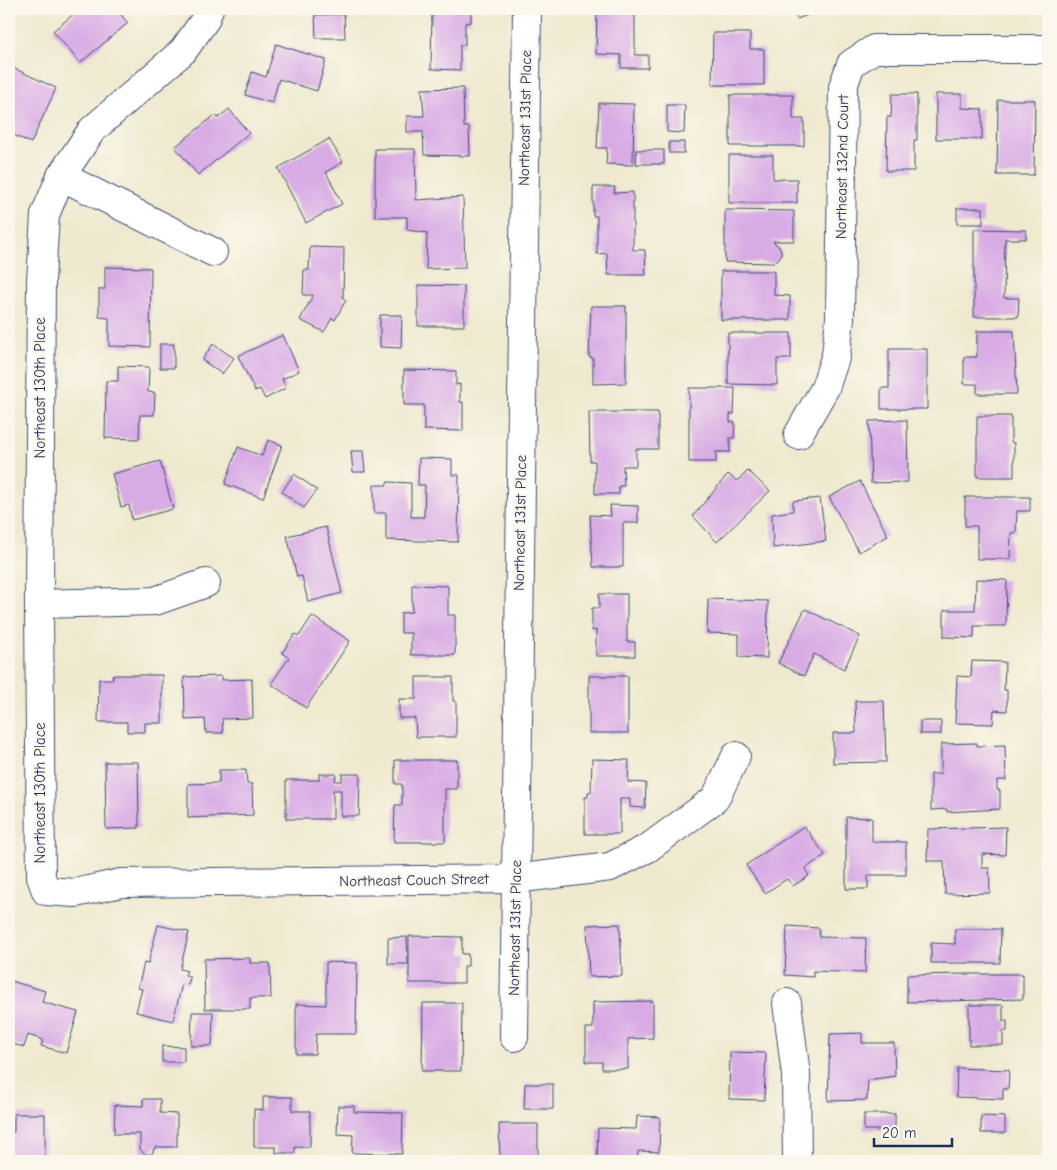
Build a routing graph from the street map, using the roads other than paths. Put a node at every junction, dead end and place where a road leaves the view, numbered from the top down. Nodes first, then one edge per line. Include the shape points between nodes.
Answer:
1 (209, 9) edge
2 (527, 9) edge
3 (1048, 49) edge
4 (61, 176) junction
5 (213, 252) dead end
6 (798, 435) dead end
7 (206, 582) dead end
8 (39, 604) junction
9 (736, 756) dead end
10 (515, 879) junction
11 (46, 891) joint
12 (787, 1003) dead end
13 (514, 1037) dead end
14 (797, 1161) edge

1 - 4 street, Northeast 130th Place via 205,20 183,50 92,130
2 - 10 street, Northeast 131st Place
3 - 6 street, Northeast 132nd Court via 874,49 851,64 842,87 840,318 836,355 825,388
4 - 5 street
4 - 8 street, Northeast 130th Place via 45,215 41,281
7 - 8 street via 155,602
8 - 11 street, Northeast 130th Place via 41,877
9 - 10 street, Northeast Couch Street via 715,799 648,848 610,867
10 - 11 street, Northeast Couch Street via 121,883 75,893
10 - 13 street, Northeast 131st Place
12 - 14 street via 796,1075

